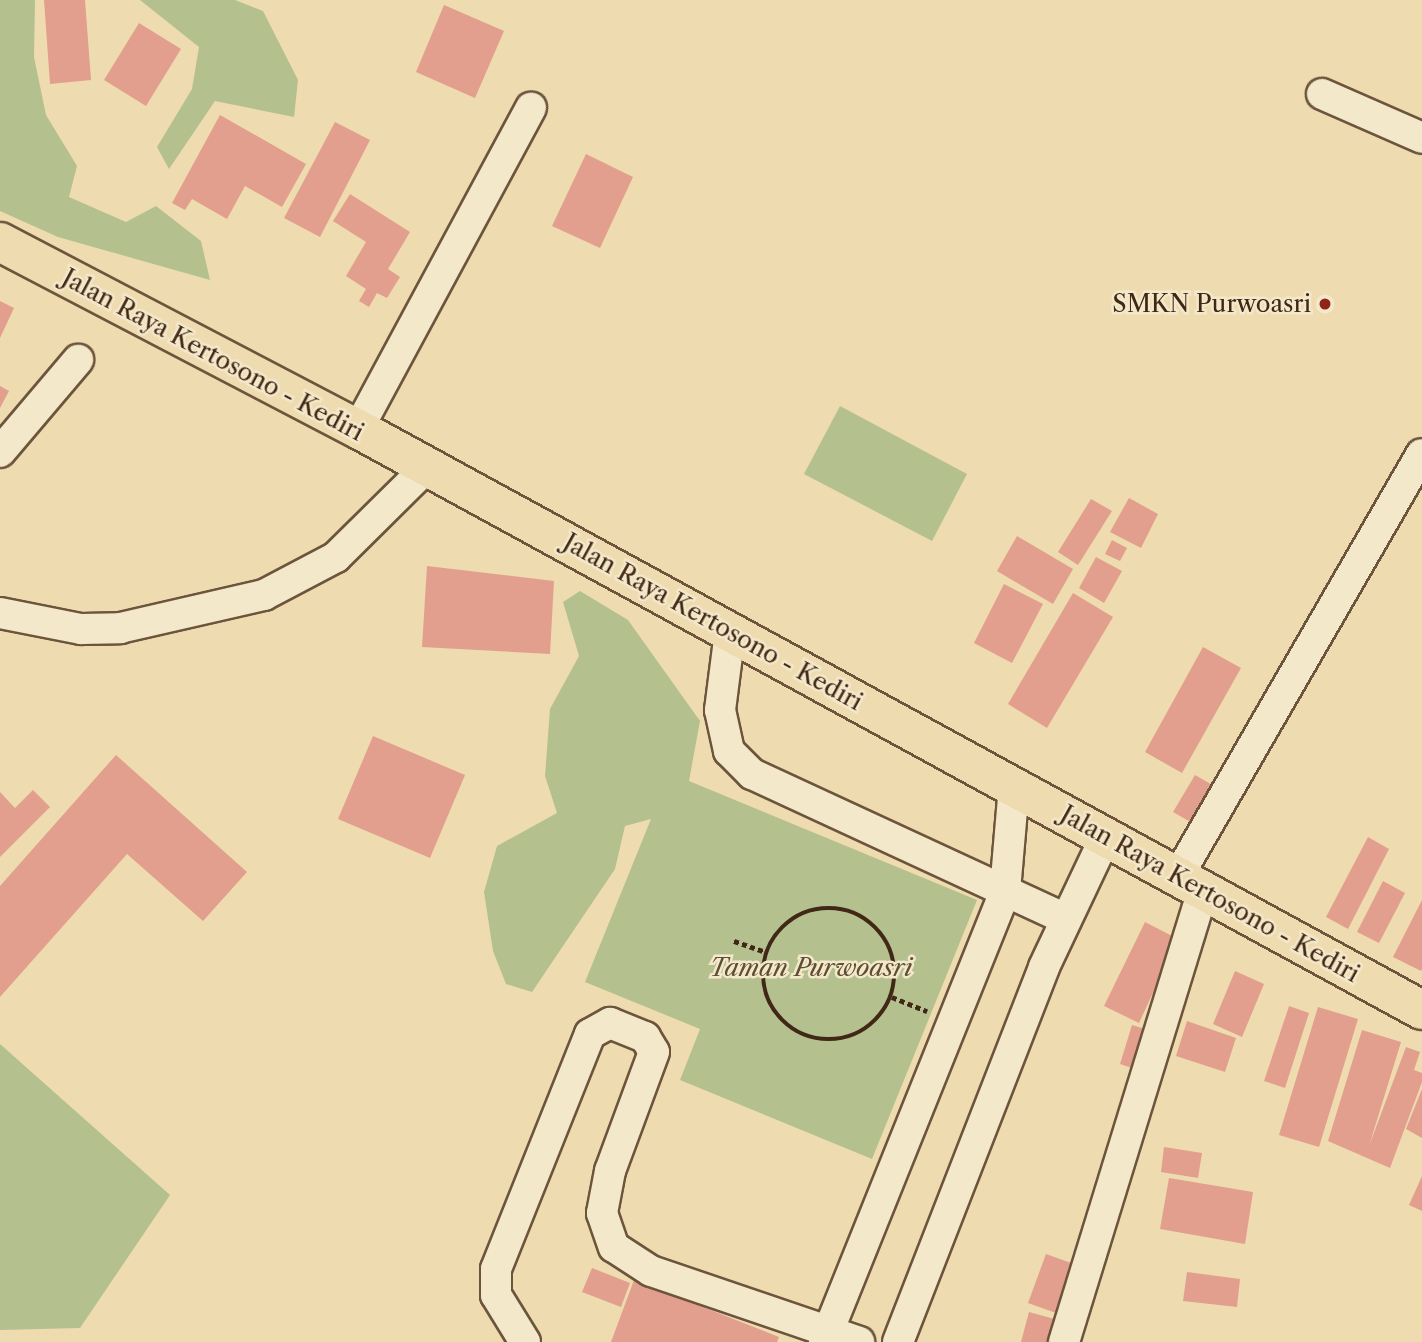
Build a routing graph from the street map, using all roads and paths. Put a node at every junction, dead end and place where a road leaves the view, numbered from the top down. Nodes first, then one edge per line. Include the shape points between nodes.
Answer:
1 (1322, 93) dead end
2 (531, 108) dead end
3 (1422, 138) edge
4 (0, 242) edge
5 (78, 360) dead end
6 (358, 429) junction
7 (0, 452) edge
8 (1422, 454) edge
9 (425, 469) junction
10 (0, 613) edge
11 (730, 632) junction
12 (1013, 787) junction
13 (1105, 838) junction
14 (1190, 883) junction
15 (1005, 891) junction
16 (1064, 918) junction
17 (734, 941) dead end
18 (766, 952) junction
19 (892, 997) junction
20 (1422, 1010) edge
21 (954, 1021) junction
22 (827, 1336) edge
23 (525, 1342) edge
24 (859, 1342) edge
25 (898, 1342) edge
26 (1064, 1342) edge

1 - 3 street
2 - 6 street
4 - 6 highway, Jalan Raya Kertosono - Kediri
5 - 7 street
6 - 9 highway, Jalan Raya Kertosono - Kediri
8 - 14 street
9 - 10 street via 336,557 264,595 120,628 81,629
9 - 11 highway, Jalan Raya Kertosono - Kediri
11 - 12 highway, Jalan Raya Kertosono - Kediri
11 - 15 street via 720,710 729,751 752,774
12 - 13 highway, Jalan Raya Kertosono - Kediri
12 - 15 street
13 - 14 highway, Jalan Raya Kertosono - Kediri
13 - 16 street
14 - 20 highway, Jalan Raya Kertosono - Kediri
14 - 26 street
15 - 16 street
15 - 21 street
16 - 25 street
17 - 18 path
18 - 19 path via 767,998 796,1032 829,1040 863,1032
18 - 19 path via 784,926 810,910 851,911 884,937 893,956
19 - 21 path
21 - 22 street
22 - 23 street via 651,1271 614,1247 602,1213 610,1171 654,1052 645,1037 610,1023 590,1034 496,1269 496,1295
22 - 24 street

